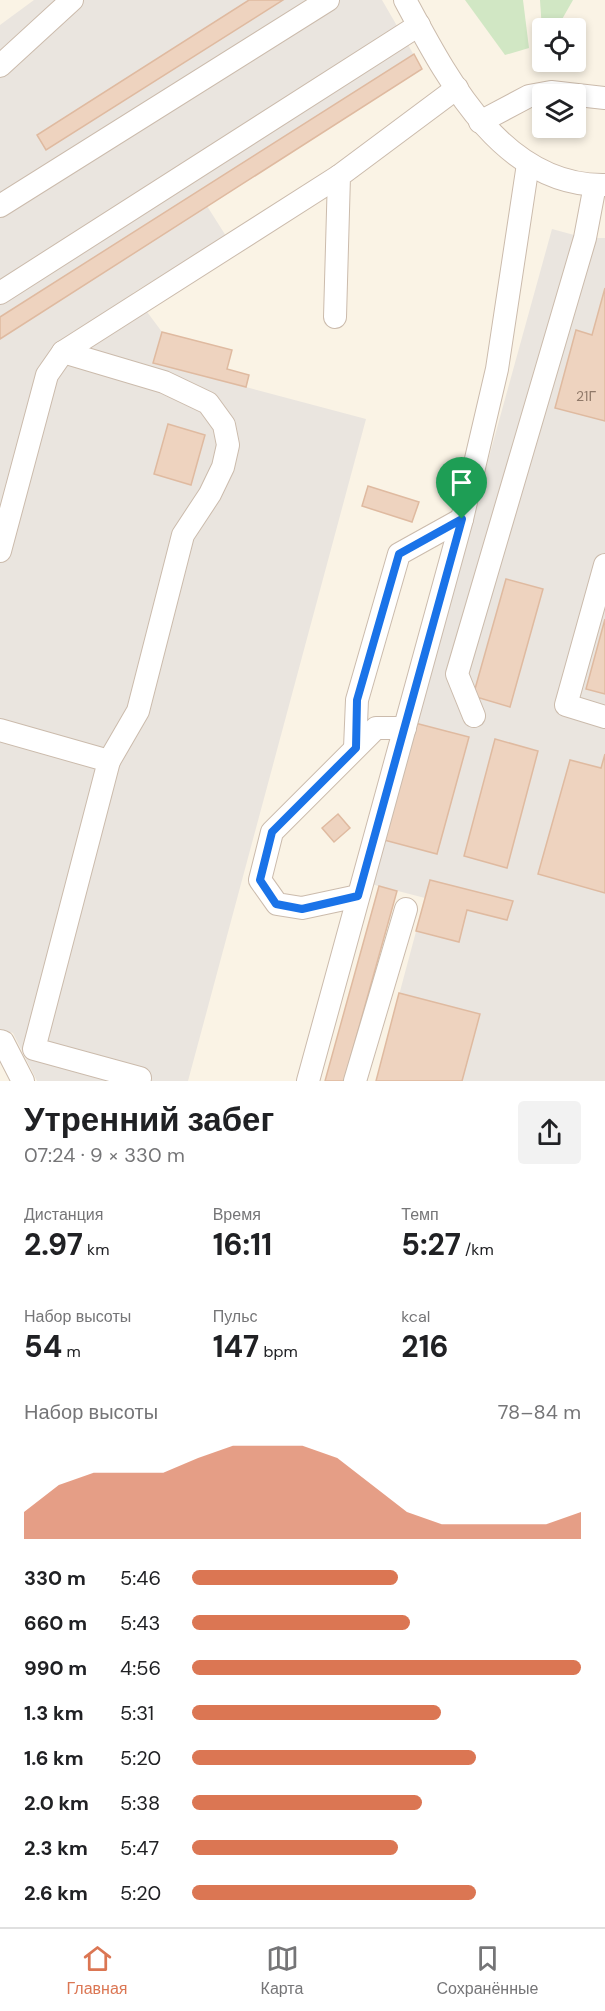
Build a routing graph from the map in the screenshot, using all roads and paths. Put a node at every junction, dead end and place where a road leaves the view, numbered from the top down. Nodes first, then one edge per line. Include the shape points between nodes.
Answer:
1 (72, 0) edge
2 (328, 0) edge
3 (405, 0) edge
4 (418, 25) junction
5 (0, 66) edge
6 (457, 88) junction
7 (605, 98) edge
8 (480, 122) junction
9 (528, 164) junction
10 (339, 176) junction
11 (600, 185) edge
12 (0, 206) edge
13 (0, 293) edge
14 (335, 317) dead end
15 (63, 351) junction
16 (462, 519) junction
17 (0, 551) edge
18 (605, 565) edge
19 (474, 716) dead end
20 (605, 717) edge
21 (405, 728) junction
22 (0, 730) edge
23 (356, 748) junction
24 (109, 761) junction
25 (358, 896) junction
26 (406, 909) dead end
27 (0, 1041) edge
28 (23, 1081) edge
29 (139, 1081) edge
30 (308, 1081) edge
31 (355, 1081) edge

1 - 5 lane
2 - 12 lane
3 - 4 lane
4 - 6 lane
4 - 13 lane
6 - 8 lane
6 - 10 lane
7 - 8 lane via 552,92 529,96
8 - 9 lane
9 - 11 lane via 549,176
9 - 16 lane via 497,369
10 - 14 lane
10 - 15 lane
11 - 19 lane via 457,674
15 - 17 lane via 47,375
15 - 24 lane via 164,382 208,403 224,425 228,445 210,494 183,535 138,711
16 - 21 lane
16 - 23 lane via 399,554 357,700
18 - 20 lane via 566,705
21 - 23 lane via 376,728
21 - 25 lane
22 - 24 lane
23 - 25 lane via 272,832 260,880 276,904 302,909
24 - 29 lane via 34,1049 140,1078
25 - 30 lane
26 - 31 lane
27 - 28 lane

